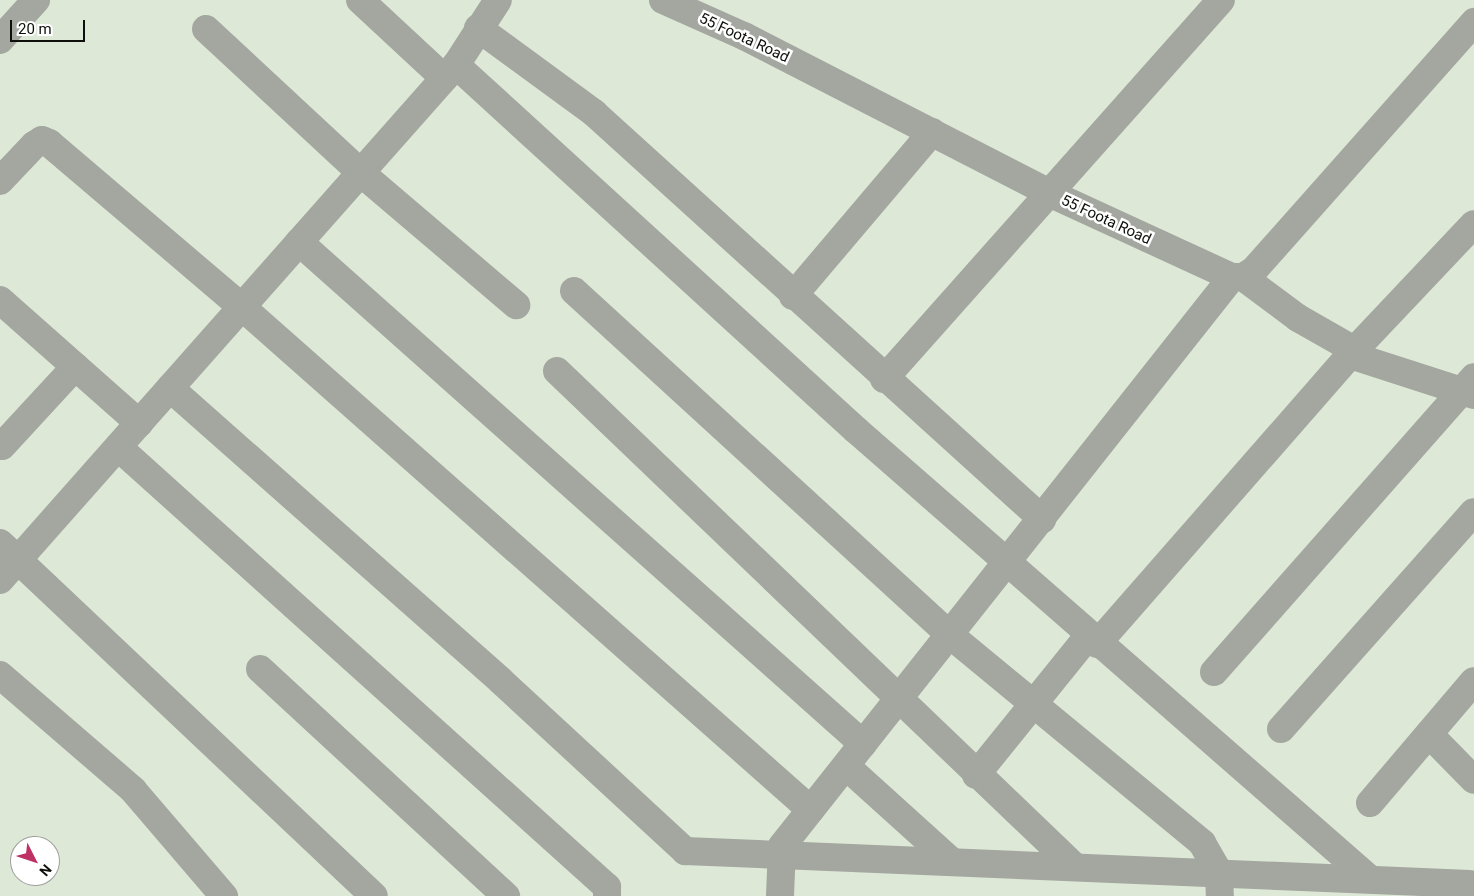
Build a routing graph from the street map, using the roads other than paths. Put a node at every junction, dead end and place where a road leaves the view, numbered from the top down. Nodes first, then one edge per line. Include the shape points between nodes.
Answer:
1 (36, 0) edge
2 (360, 0) edge
3 (498, 0) edge
4 (663, 0) edge
5 (1222, 0) edge
6 (1474, 22) edge
7 (478, 28) junction
8 (206, 29) dead end
9 (0, 40) edge
10 (450, 71) junction
11 (932, 132) junction
12 (361, 173) junction
13 (0, 181) edge
14 (1049, 193) junction
15 (1474, 224) edge
16 (299, 242) junction
17 (1237, 277) junction
18 (574, 291) dead end
19 (793, 296) junction
20 (0, 300) edge
21 (516, 305) dead end
22 (242, 307) junction
23 (1353, 353) junction
24 (75, 367) junction
25 (557, 371) dead end
26 (884, 379) junction
27 (170, 388) junction
28 (1470, 388) edge
29 (139, 423) junction
30 (2, 446) dead end
31 (118, 447) junction
32 (1474, 512) edge
33 (1042, 519) junction
34 (9, 552) edge
35 (1007, 564) junction
36 (0, 580) edge
37 (950, 635) junction
38 (1093, 640) junction
39 (260, 670) dead end
40 (1214, 672) dead end
41 (0, 676) edge
42 (1474, 681) edge
43 (898, 701) junction
44 (1034, 703) junction
45 (1281, 729) dead end
46 (1429, 734) junction
47 (863, 744) junction
48 (846, 766) junction
49 (976, 775) junction
50 (1474, 780) edge
51 (1370, 803) dead end
52 (811, 810) junction
53 (781, 852) junction
54 (950, 860) junction
55 (1072, 865) junction
56 (1370, 879) junction
57 (1219, 884) edge
58 (1468, 884) dead end
59 (224, 896) edge
60 (374, 896) edge
61 (506, 896) edge
62 (607, 896) edge
63 (780, 896) edge

1 - 9 street
2 - 10 street
3 - 7 street
4 - 11 street, 55 Foota Road via 744,36
5 - 14 street
6 - 17 street via 1284,238
7 - 10 street
7 - 19 street via 578,100
8 - 12 street
10 - 12 street
10 - 35 street
11 - 14 street, 55 Foota Road
11 - 19 street
12 - 16 street
12 - 21 street
13 - 22 street via 34,145 42,140 49,143
14 - 17 street, 55 Foota Road
14 - 26 street
15 - 23 street
16 - 22 street
16 - 47 street
17 - 23 street, 55 Foota Road
17 - 33 street
18 - 37 street
19 - 26 street
20 - 24 street
22 - 27 street
22 - 52 street
23 - 28 street, 55 Foota Road
23 - 38 street
24 - 29 street
24 - 30 street
25 - 43 street
26 - 33 street
27 - 29 street
27 - 53 street via 501,681 684,850
28 - 40 street
29 - 31 street
31 - 34 street
31 - 62 street via 607,887
32 - 45 street
33 - 35 street
34 - 36 street
34 - 60 street
35 - 37 street
35 - 38 street
37 - 43 street
37 - 44 street
38 - 44 street
38 - 56 street
39 - 61 street
41 - 59 street via 133,790
42 - 46 street
43 - 47 street
43 - 49 street
44 - 49 street
44 - 57 street via 1202,843
46 - 50 street
46 - 51 street
47 - 48 street
48 - 52 street
48 - 54 street
49 - 55 street
52 - 53 street
53 - 54 street
53 - 63 street
54 - 55 street
55 - 57 street
56 - 57 street
56 - 58 street

